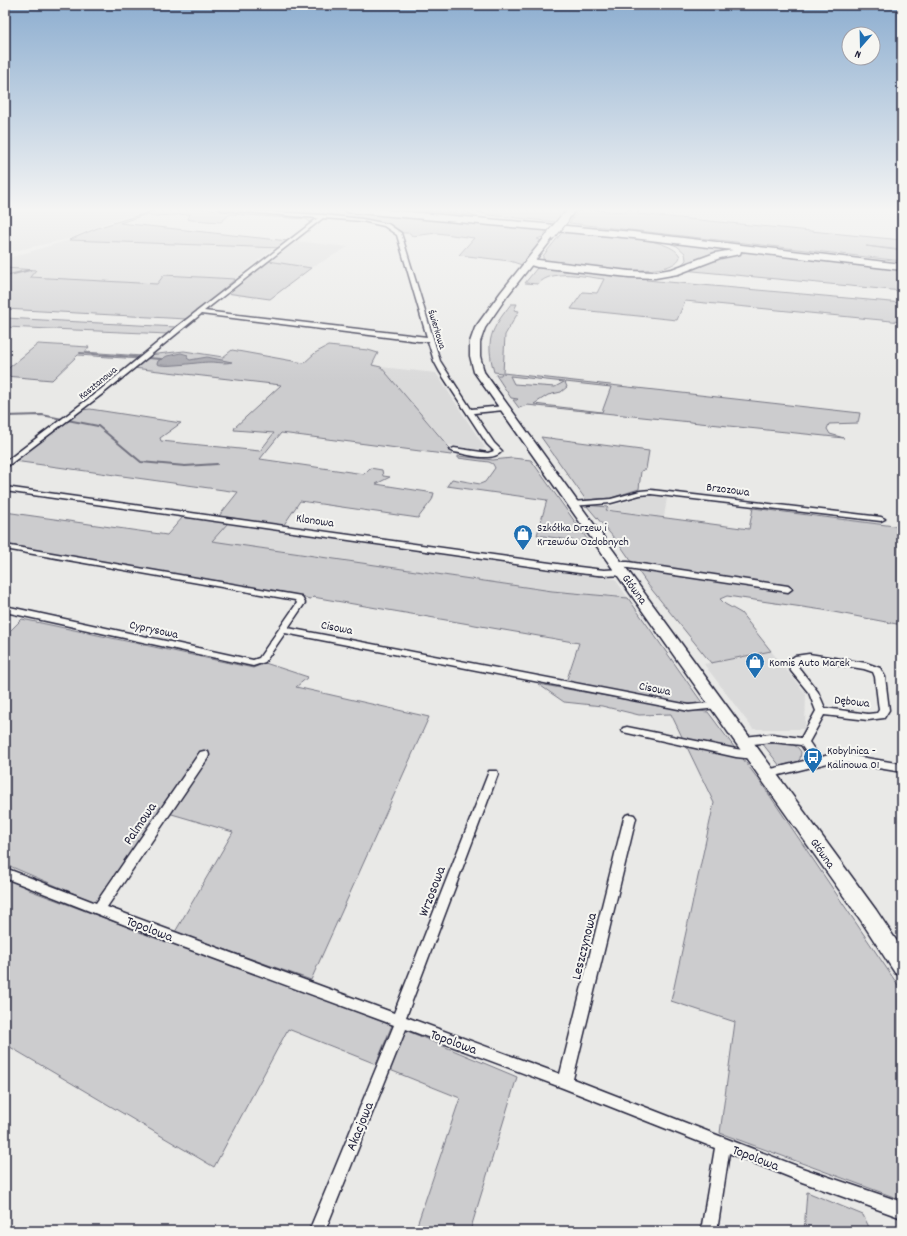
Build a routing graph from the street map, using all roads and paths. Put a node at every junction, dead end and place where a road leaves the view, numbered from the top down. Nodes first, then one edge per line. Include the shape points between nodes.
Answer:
1 (258, 267) edge
2 (409, 267) edge
3 (526, 267) edge
4 (561, 267) edge
5 (584, 267) edge
6 (674, 267) edge
7 (688, 267) edge
8 (200, 312) junction
9 (430, 339) junction
10 (504, 408) junction
11 (470, 411) junction
12 (454, 450) dead end
13 (5, 466) edge
14 (5, 489) edge
15 (572, 504) junction
16 (881, 519) dead end
17 (5, 547) edge
18 (620, 569) junction
19 (788, 590) dead end
20 (5, 609) edge
21 (282, 630) junction
22 (718, 705) junction
23 (821, 711) junction
24 (627, 730) dead end
25 (804, 742) junction
26 (749, 748) junction
27 (204, 755) dead end
28 (813, 762) junction
29 (902, 768) edge
30 (493, 774) dead end
31 (767, 774) junction
32 (630, 818) dead end
33 (5, 873) edge
34 (99, 909) junction
35 (902, 967) edge
36 (400, 1021) junction
37 (565, 1082) junction
38 (723, 1144) junction
39 (902, 1210) edge
40 (317, 1231) edge
41 (709, 1231) edge

1 - 8 street, Kasztanowa
2 - 9 street, Świerkowa
3 - 10 main road, Główna via 487,317 475,342 474,356 479,372
4 - 7 highway via 647,275 674,272
5 - 6 highway via 646,272
8 - 9 street
8 - 13 street, Kasztanowa
9 - 11 street, Świerkowa via 443,372
10 - 11 street
10 - 15 main road, Główna
11 - 12 street, Świerkowa via 498,451 496,454 488,455
14 - 18 street, Klonowa via 579,570 604,573
15 - 16 street, Brzozowa via 611,501 651,492
15 - 18 main road, Główna
17 - 21 street via 298,598 301,603
18 - 19 street via 628,565
18 - 22 main road, Główna
20 - 21 street, Cyprysowa via 252,662 262,660
21 - 22 street, Cisowa via 689,708
22 - 26 main road, Główna
23 - 23 street, Dębowa via 813,692 794,669 792,662 798,658 809,657 877,670 884,710 880,716 868,718
23 - 25 street, Dębowa
24 - 26 street via 736,753
25 - 26 street via 772,738
25 - 28 street via 813,755
26 - 31 main road, Główna
27 - 34 street, Palmowa
28 - 29 street via 836,757
28 - 31 street
30 - 36 street, Wrzosowa
31 - 35 main road, Główna via 869,916
32 - 37 street, Leszczynowa
33 - 34 street, Topolowa
34 - 36 street, Topolowa
36 - 37 street, Topolowa
36 - 40 street, Akacjowa
37 - 38 street, Topolowa
38 - 39 street, Topolowa
38 - 41 street

